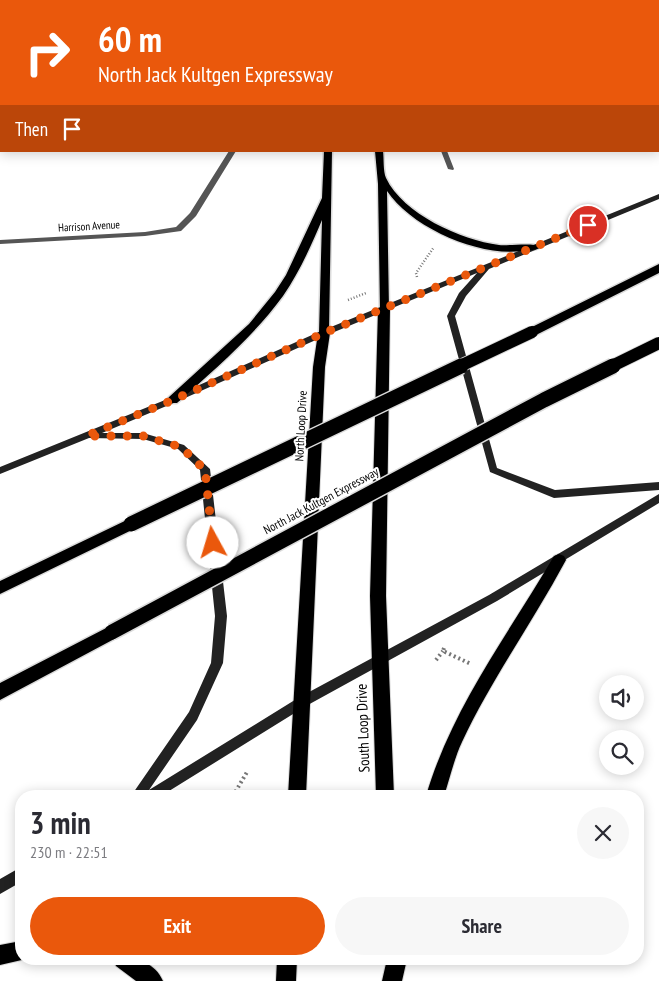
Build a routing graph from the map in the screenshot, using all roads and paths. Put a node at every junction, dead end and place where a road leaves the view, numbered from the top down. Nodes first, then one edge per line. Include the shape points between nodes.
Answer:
1 (232, 152) edge
2 (328, 152) edge
3 (379, 152) edge
4 (444, 152) edge
5 (451, 169) dead end
6 (381, 177) junction
7 (659, 196) edge
8 (327, 198) junction
9 (438, 241) dead end
10 (0, 242) edge
11 (535, 247) junction
12 (488, 266) junction
13 (659, 268) edge
14 (416, 273) junction
15 (409, 274) dead end
16 (418, 280) dead end
17 (367, 292) dead end
18 (348, 300) dead end
19 (384, 309) junction
20 (324, 333) junction
21 (659, 343) edge
22 (173, 400) junction
23 (86, 436) junction
24 (0, 471) edge
25 (659, 486) edge
26 (659, 498) edge
27 (558, 560) junction
28 (0, 588) edge
29 (444, 645) dead end
30 (443, 651) junction
31 (381, 659) junction
32 (436, 660) dead end
33 (472, 664) dead end
34 (0, 692) edge
35 (302, 702) junction
36 (246, 772) dead end
37 (141, 790) edge
38 (160, 790) edge
39 (236, 790) edge
40 (297, 790) edge
41 (384, 790) edge
42 (436, 790) edge
43 (15, 878) edge
44 (0, 887) edge
45 (15, 952) edge
46 (0, 955) edge
47 (131, 965) edge
48 (287, 965) edge
49 (390, 965) edge
50 (395, 965) edge
51 (153, 981) edge
52 (286, 981) edge
53 (391, 981) edge

1 - 10 street, Harrison Avenue via 193,214 178,229 145,234
2 - 8 main road, North Loop Drive
3 - 6 main road
4 - 5 street
6 - 11 main road via 398,200 421,218 459,237 511,249
6 - 19 main road
7 - 11 main road
8 - 20 main road, North Loop Drive
8 - 22 main road via 291,275 267,308 230,350
9 - 14 path
11 - 12 main road
12 - 19 main road
12 - 25 main road via 462,295 451,316 494,470 554,494
13 - 28 highway, bridge
14 - 15 path
14 - 16 path
17 - 18 path
19 - 20 main road
19 - 31 highway via 378,596
20 - 22 main road
20 - 35 highway, North Loop Drive via 318,377
21 - 34 highway, North Jack Kultgen Expressway, bridge via 544,400
22 - 23 main road
23 - 24 main road
23 - 37 main road via 143,436 181,447 205,470 221,616 218,663 193,716
26 - 27 main road
27 - 31 main road
27 - 42 highway via 529,613 490,672 453,742
29 - 30 path
30 - 32 path
30 - 33 path
31 - 35 main road
31 - 41 highway, South Loop Drive
35 - 38 main road
35 - 40 highway
36 - 39 path
43 - 44 main road
45 - 46 highway
47 - 51 highway
48 - 52 highway
49 - 53 highway
50 - 53 highway

